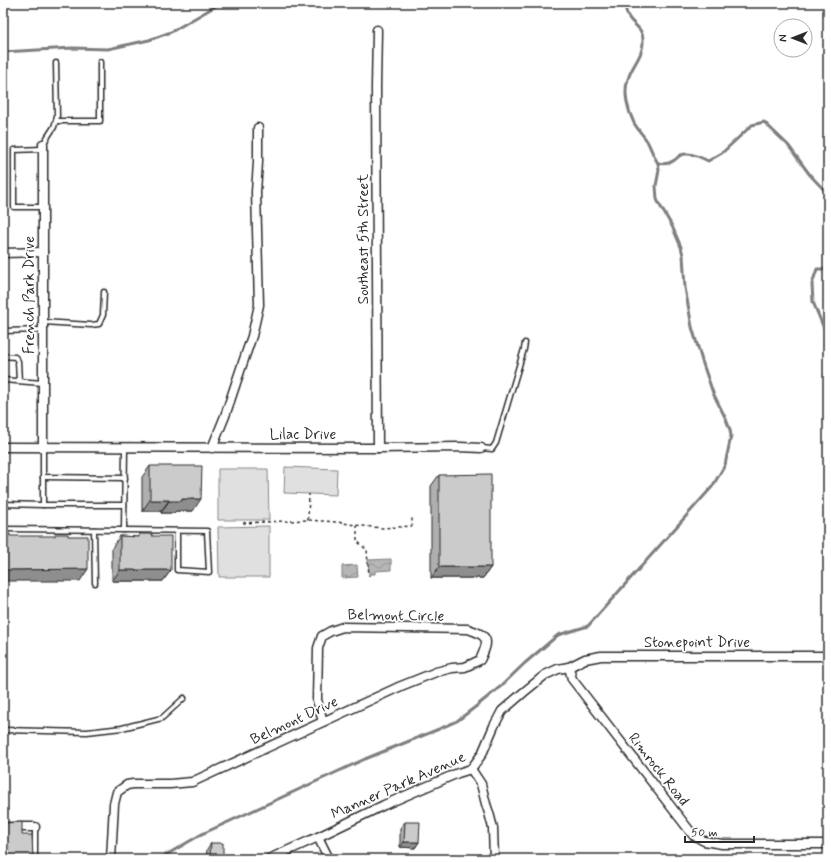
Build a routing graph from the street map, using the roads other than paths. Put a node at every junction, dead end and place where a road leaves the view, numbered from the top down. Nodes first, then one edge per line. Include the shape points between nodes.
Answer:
1 (377, 30) dead end
2 (100, 62) dead end
3 (56, 63) dead end
4 (56, 120) junction
5 (258, 128) dead end
6 (43, 146) junction
7 (43, 207) junction
8 (43, 252) junction
9 (3, 253) edge
10 (104, 292) dead end
11 (43, 326) junction
12 (3, 331) edge
13 (524, 343) dead end
14 (3, 356) edge
15 (3, 380) edge
16 (18, 381) junction
17 (43, 383) junction
18 (3, 447) edge
19 (43, 447) junction
20 (125, 447) junction
21 (212, 448) junction
22 (378, 448) junction
23 (481, 448) joint
24 (43, 477) junction
25 (125, 478) junction
26 (3, 504) edge
27 (43, 505) junction
28 (124, 505) junction
29 (3, 529) edge
30 (94, 530) junction
31 (124, 530) junction
32 (177, 531) junction
33 (95, 583) dead end
34 (828, 656) edge
35 (480, 660) joint
36 (569, 667) junction
37 (184, 698) dead end
38 (323, 722) junction
39 (3, 730) edge
40 (470, 770) junction
41 (3, 827) edge
42 (35, 827) joint
43 (318, 837) junction
44 (828, 844) edge
45 (35, 859) edge
46 (111, 859) edge
47 (269, 859) edge
48 (329, 859) edge
49 (494, 859) edge

1 - 22 street, Southeast 5th Street
2 - 4 lane via 100,121
3 - 4 lane
4 - 6 lane
5 - 21 street via 256,192 259,305 252,336
6 - 7 street, French Park Drive
6 - 7 lane via 14,150 14,207
7 - 8 street, French Park Drive
8 - 9 street
8 - 11 street, French Park Drive
10 - 11 lane via 103,315 99,324
11 - 12 lane
11 - 17 street, French Park Drive
13 - 23 lane, Lilac Drive via 496,443 492,448
14 - 16 lane via 15,357 18,361
15 - 16 lane
16 - 17 lane
17 - 19 street, French Park Drive
18 - 19 street, Lilac Drive
19 - 20 street, Lilac Drive
19 - 24 lane
20 - 21 street, Lilac Drive
20 - 25 lane
21 - 22 street, Lilac Drive
22 - 23 street, Lilac Drive
24 - 25 lane
24 - 27 lane
25 - 28 lane
26 - 27 lane
27 - 28 lane
28 - 31 lane
29 - 30 lane
30 - 31 lane
30 - 33 lane
31 - 32 lane
32 - 32 lane via 207,531 209,572 177,570
34 - 36 street, Stonepoint Drive via 601,656
35 - 38 street, Belmont Drive via 465,667 436,672
35 - 38 street, Belmont Circle via 486,646 485,638 480,633 468,629 343,627 331,630 322,636 318,648 317,700
36 - 40 street, Manner Park Avenue via 545,675 502,711 482,754
36 - 44 street, Rimrock Road via 572,680 693,835 722,844
37 - 39 lane via 162,718 122,728 87,732
38 - 46 street, Belmont Drive via 192,782 126,785 117,792 114,804
40 - 43 street, Manner Park Avenue via 384,805
40 - 49 street via 481,784 490,813
41 - 42 street
42 - 45 lane
43 - 47 street, Manner Park Avenue
43 - 48 street

